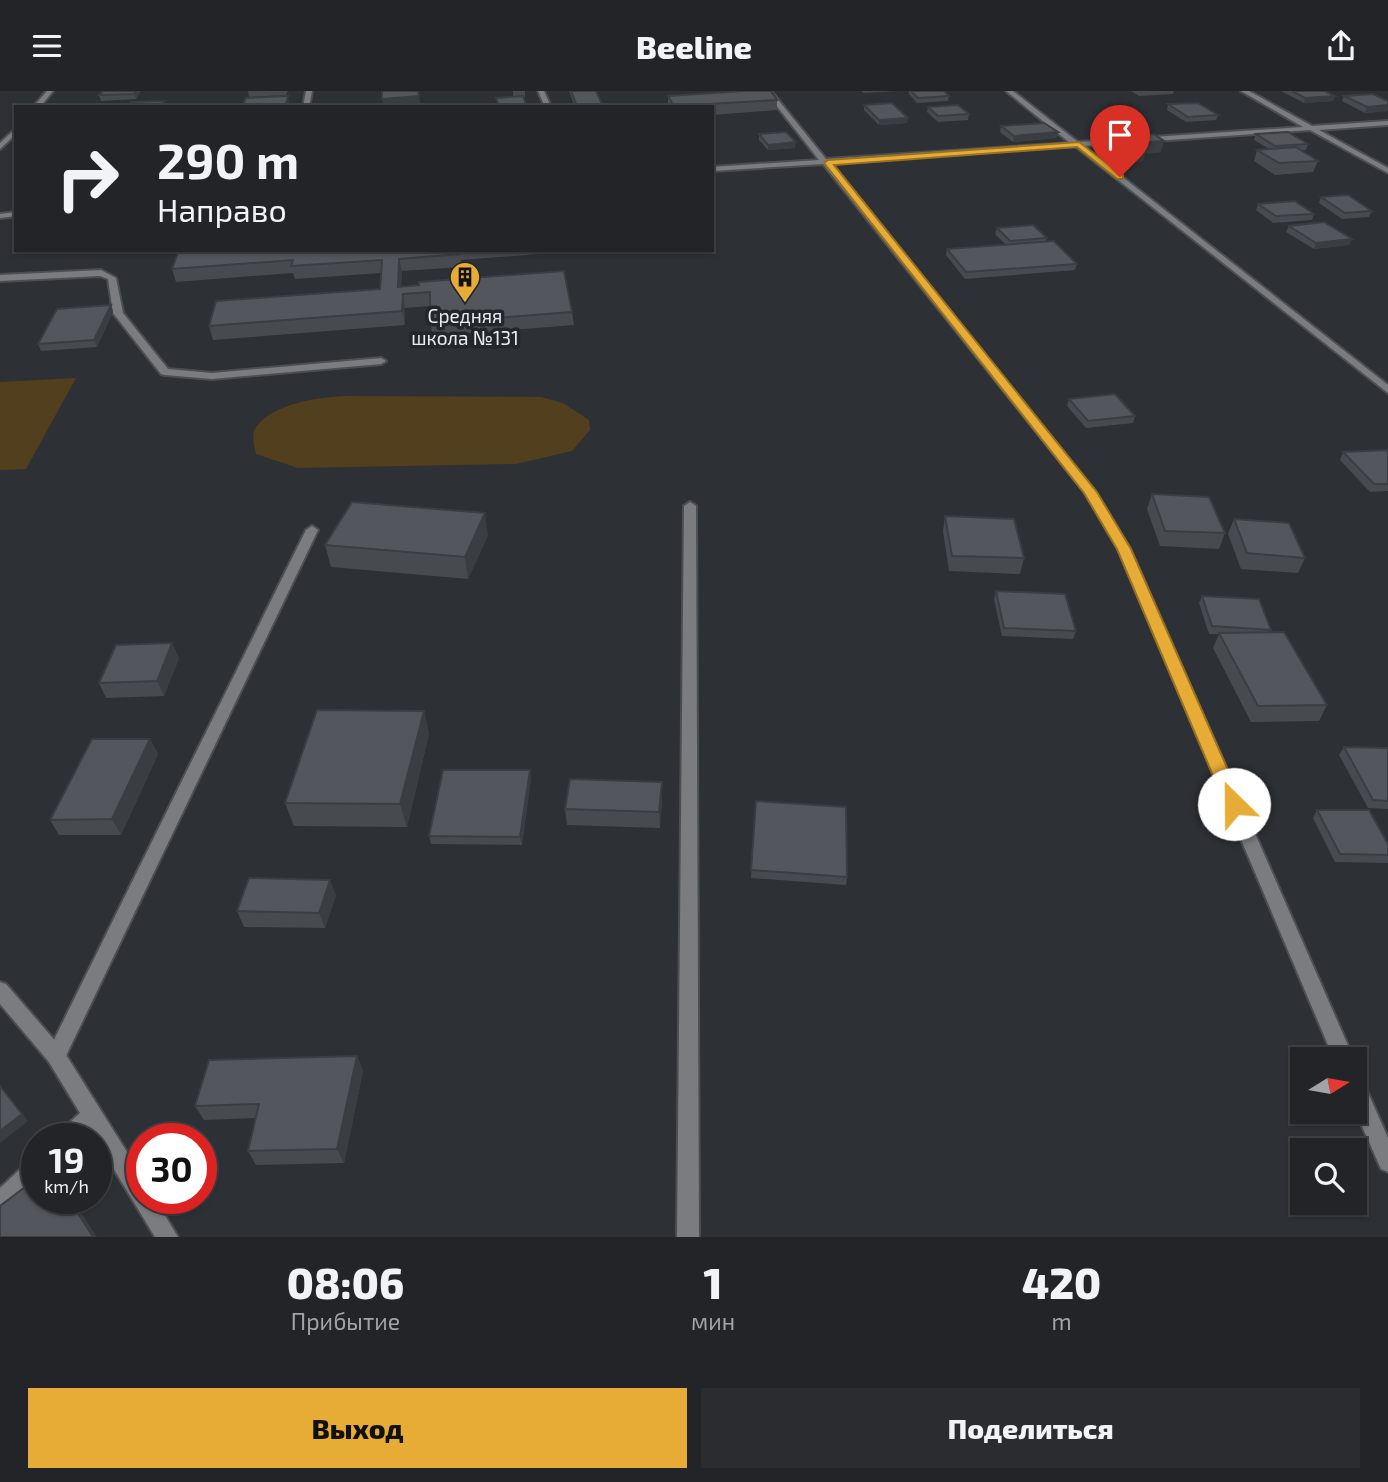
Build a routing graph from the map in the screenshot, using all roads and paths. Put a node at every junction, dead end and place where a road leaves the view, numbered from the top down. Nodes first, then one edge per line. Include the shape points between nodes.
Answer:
1 (50, 91) edge
2 (768, 91) edge
3 (1009, 91) edge
4 (1244, 91) edge
5 (38, 105) edge
6 (1388, 123) edge
7 (1311, 128) junction
8 (14, 131) edge
9 (1079, 144) junction
10 (0, 147) edge
11 (828, 163) junction
12 (714, 169) edge
13 (1388, 171) edge
14 (0, 278) edge
15 (381, 361) dead end
16 (1388, 390) edge
17 (690, 506) dead end
18 (312, 530) dead end
19 (0, 990) edge
20 (1338, 1047) edge
21 (56, 1056) junction
22 (1367, 1114) edge
23 (92, 1115) junction
24 (83, 1123) edge
25 (1388, 1162) edge
26 (126, 1170) edge
27 (21, 1182) edge
28 (0, 1202) edge
29 (153, 1214) edge
30 (167, 1237) edge
31 (688, 1237) edge

1 - 5 street
2 - 11 street
3 - 9 street
4 - 7 street
6 - 7 street
7 - 9 street
7 - 13 street
8 - 10 street
9 - 11 street
9 - 16 street
11 - 12 street
11 - 20 street via 1074,469 1124,549
14 - 15 street via 101,273 112,278 118,313 164,372 212,376
17 - 31 street
18 - 21 street
19 - 21 street
21 - 23 street
22 - 25 street
23 - 24 street
23 - 26 street
27 - 28 street
29 - 30 street

